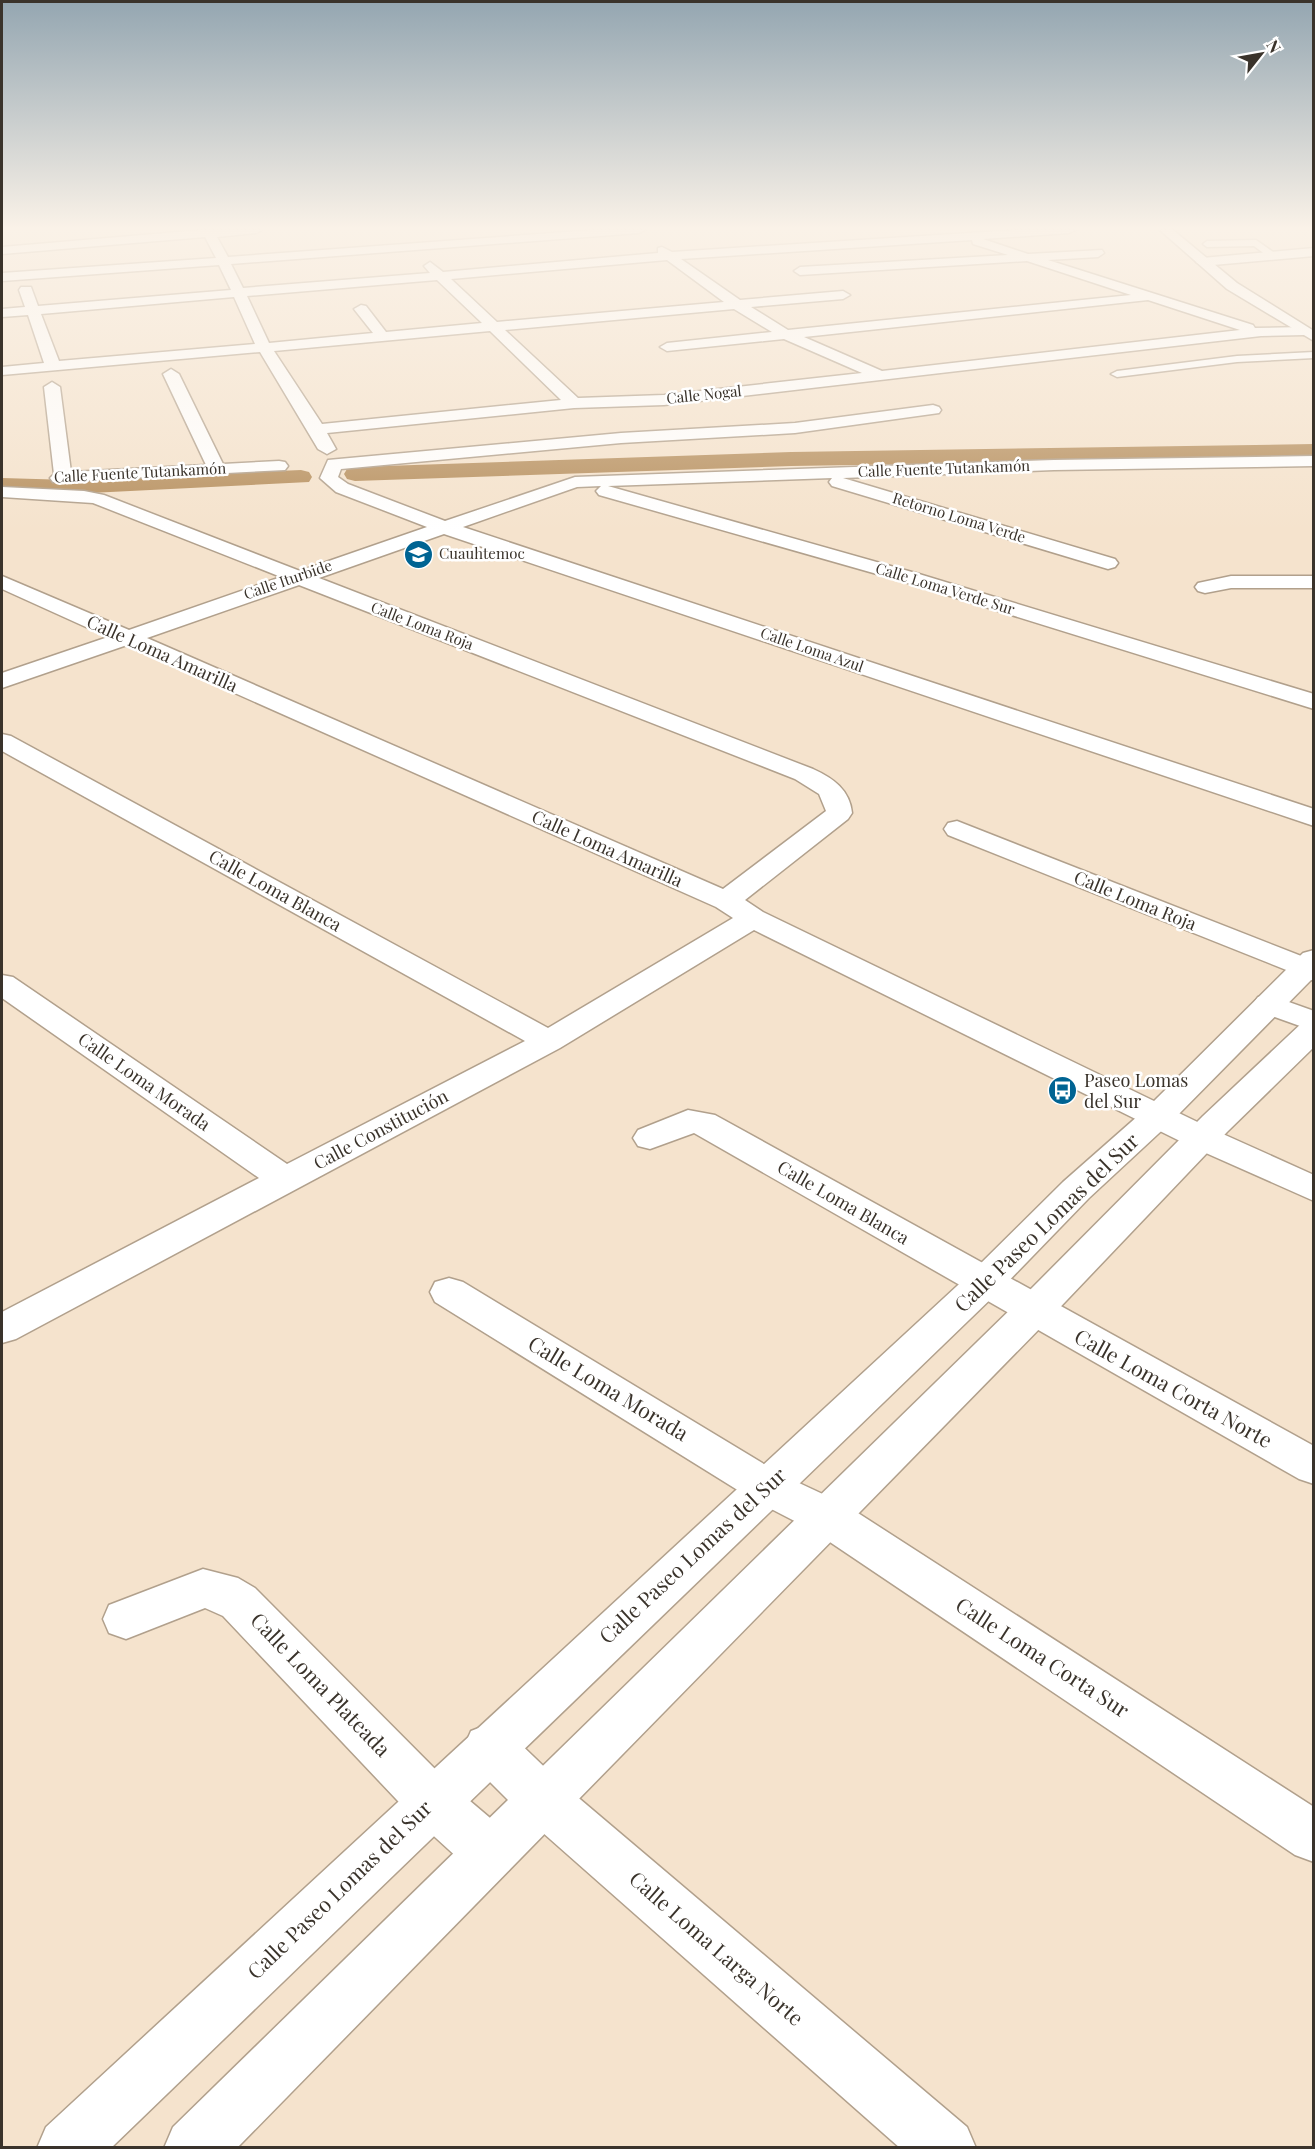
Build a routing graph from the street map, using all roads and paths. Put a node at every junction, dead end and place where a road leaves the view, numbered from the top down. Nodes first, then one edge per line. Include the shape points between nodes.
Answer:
1 (41, 330) edge
2 (256, 330) edge
3 (378, 330) edge
4 (458, 330) edge
5 (497, 330) edge
6 (779, 330) edge
7 (821, 330) edge
8 (1255, 330) edge
9 (1261, 332) junction
10 (785, 334) junction
11 (1311, 334) edge
12 (383, 337) junction
13 (667, 346) dead end
14 (264, 348) junction
15 (1314, 356) edge
16 (53, 366) junction
17 (2, 371) edge
18 (192, 372) dead end
19 (1117, 374) dead end
20 (881, 376) junction
21 (52, 387) dead end
22 (898, 387) dead end
23 (916, 399) dead end
24 (574, 403) junction
25 (318, 429) junction
26 (1314, 461) edge
27 (334, 464) junction
28 (279, 466) dead end
29 (217, 470) junction
30 (810, 474) junction
31 (63, 478) junction
32 (2, 480) edge
33 (638, 480) junction
34 (575, 482) junction
35 (446, 528) junction
36 (1108, 563) dead end
37 (297, 577) junction
38 (912, 578) junction
39 (2, 582) edge
40 (1311, 583) edge
41 (1205, 587) dead end
42 (125, 637) junction
43 (2, 681) edge
44 (1310, 696) edge
45 (2, 741) edge
46 (834, 794) joint
47 (1314, 818) edge
48 (957, 829) dead end
49 (740, 910) junction
50 (1310, 966) edge
51 (2, 984) edge
52 (1269, 1004) junction
53 (1314, 1022) edge
54 (1314, 1029) edge
55 (549, 1041) junction
56 (1159, 1115) junction
57 (651, 1138) dead end
58 (1202, 1138) junction
59 (286, 1180) junction
60 (1314, 1189) edge
61 (984, 1283) junction
62 (449, 1292) dead end
63 (1033, 1311) junction
64 (2, 1329) edge
65 (1314, 1467) edge
66 (767, 1487) junction
67 (828, 1517) junction
68 (126, 1619) dead end
69 (489, 1747) junction
70 (543, 1800) junction
71 (432, 1801) junction
72 (1314, 1837) edge
73 (490, 1852) junction
74 (89, 2141) edge
75 (194, 2148) edge
76 (946, 2148) edge

1 - 16 street
2 - 14 street
3 - 12 street
4 - 12 street
5 - 24 street
6 - 10 street
7 - 10 street
8 - 9 street
9 - 11 street, Calle Nogal
9 - 20 street, Calle Nogal
10 - 13 street
10 - 20 street
12 - 14 street
14 - 16 street
14 - 25 street
15 - 19 lane via 1237,359
16 - 17 street
18 - 29 street via 166,375
20 - 22 street
20 - 24 street, Calle Nogal via 664,400
21 - 31 street
23 - 27 street via 933,410 795,428 621,438
24 - 25 street, Calle Nogal
25 - 27 street
26 - 30 street, Calle Fuente Tutankamón
27 - 35 street, Calle Loma Azul via 329,478 342,488
28 - 29 street, Calle Fuente Tutankamón
29 - 31 street, Calle Fuente Tutankamón
30 - 33 street, Calle Fuente Tutankamón
30 - 36 street, Retorno Loma Verde
31 - 32 street, Calle Fuente Tutankamón
32 - 37 street, Calle Loma Roja via 92,497
33 - 34 street, Calle Fuente Tutankamón
33 - 38 street via 915,564
34 - 35 street, Calle Iturbide
34 - 38 street, Calle Loma Verde Sur
35 - 37 street, Calle Iturbide
35 - 47 street, Calle Loma Azul
37 - 42 street, Calle Iturbide
37 - 46 street, Calle Loma Roja via 804,774
38 - 44 street, Calle Loma Verde Sur
39 - 42 street, Calle Loma Amarilla
40 - 41 street via 1231,582
42 - 43 street, Calle Iturbide
42 - 49 street, Calle Loma Amarilla
45 - 55 street, Calle Loma Blanca
46 - 49 street, Calle Constitución via 839,813
48 - 50 street, Calle Loma Roja
49 - 55 street, Calle Constitución
49 - 56 street, Calle Loma Amarilla
50 - 52 street, Calle Paseo Lomas del Sur
51 - 59 street, Calle Loma Morada
52 - 53 street
52 - 56 street, Calle Paseo Lomas del Sur
54 - 58 street
55 - 59 street, Calle Constitución
56 - 58 street, Calle Loma Amarilla
56 - 61 street, Calle Paseo Lomas del Sur via 1076,1190
57 - 61 street, Calle Loma Blanca via 682,1123 698,1121
58 - 60 street, Calle Loma Amarilla
58 - 63 street
59 - 64 street, Calle Constitución
61 - 63 street, Calle Loma Blanca
61 - 66 street, Calle Paseo Lomas del Sur
62 - 66 street, Calle Loma Morada
63 - 65 street, Calle Loma Corta Norte
63 - 67 street
66 - 67 street, Calle Loma Corta Sur
66 - 69 street, Calle Paseo Lomas del Sur
67 - 70 street
67 - 72 street, Calle Loma Corta Sur
68 - 71 street, Calle Loma Plateada via 203,1588 222,1592 239,1602
69 - 70 street, Calle Loma Larga Norte
69 - 71 street, Calle Paseo Lomas del Sur
70 - 73 street
70 - 76 street, Calle Loma Larga Norte
71 - 73 street, Calle Loma Plateada
71 - 74 street, Calle Paseo Lomas del Sur
73 - 75 street

